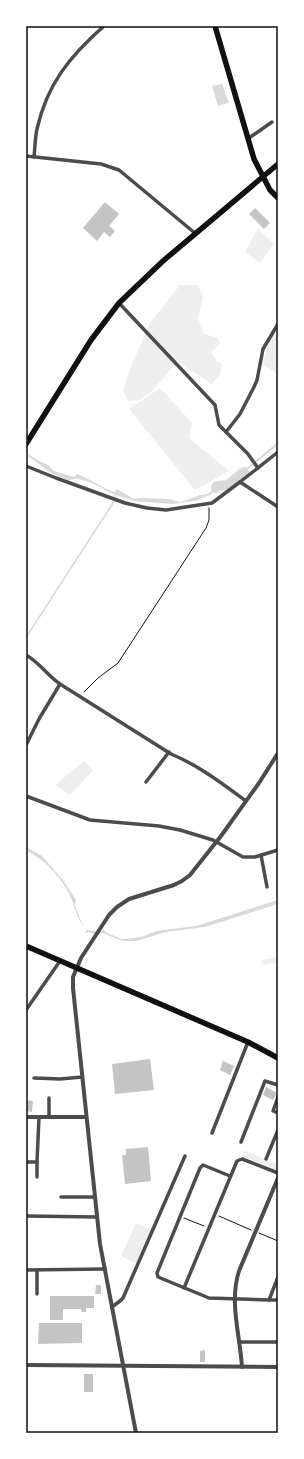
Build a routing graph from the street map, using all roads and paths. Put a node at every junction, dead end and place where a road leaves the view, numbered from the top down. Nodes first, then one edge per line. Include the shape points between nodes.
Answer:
1 (104, 26) edge
2 (216, 26) edge
3 (272, 122) dead end
4 (249, 138) junction
5 (26, 156) edge
6 (34, 157) junction
7 (278, 164) edge
8 (262, 177) junction
9 (278, 198) edge
10 (196, 234) junction
11 (119, 303) junction
12 (278, 324) edge
13 (226, 432) junction
14 (26, 444) edge
15 (278, 452) edge
16 (26, 466) edge
17 (258, 468) junction
18 (240, 482) junction
19 (209, 504) junction
20 (278, 507) edge
21 (26, 656) edge
22 (60, 684) junction
23 (80, 696) junction
24 (26, 745) edge
25 (169, 752) junction
26 (278, 753) edge
27 (146, 782) dead end
28 (26, 796) edge
29 (246, 801) junction
30 (216, 842) junction
31 (278, 850) edge
32 (261, 855) junction
33 (267, 887) dead end
34 (26, 946) edge
35 (60, 960) junction
36 (76, 967) junction
37 (26, 1010) edge
38 (248, 1042) junction
39 (278, 1058) edge
40 (82, 1077) junction
41 (34, 1078) dead end
42 (278, 1085) edge
43 (278, 1097) edge
44 (49, 1098) dead end
45 (278, 1113) edge
46 (26, 1117) edge
47 (39, 1117) junction
48 (49, 1117) junction
49 (86, 1117) junction
50 (278, 1130) edge
51 (212, 1132) dead end
52 (241, 1142) dead end
53 (185, 1156) dead end
54 (266, 1160) dead end
55 (26, 1162) edge
56 (37, 1162) junction
57 (278, 1173) edge
58 (230, 1176) junction
59 (37, 1177) dead end
60 (278, 1178) edge
61 (61, 1196) dead end
62 (94, 1197) junction
63 (214, 1215) junction
64 (26, 1216) edge
65 (97, 1217) junction
66 (180, 1217) junction
67 (209, 1228) junction
68 (256, 1232) junction
69 (278, 1241) edge
70 (105, 1269) junction
71 (26, 1270) edge
72 (36, 1270) junction
73 (278, 1277) edge
74 (184, 1288) junction
75 (37, 1294) dead end
76 (235, 1299) junction
77 (268, 1300) junction
78 (278, 1300) edge
79 (112, 1307) junction
80 (239, 1342) junction
81 (278, 1342) edge
82 (26, 1365) edge
83 (123, 1366) junction
84 (242, 1367) junction
85 (278, 1367) edge
86 (136, 1433) edge

1 - 6 street via 71,57 56,78 48,93 36,130
2 - 4 main road
3 - 4 street
4 - 8 main road
5 - 6 street
6 - 10 street via 102,164 119,170
7 - 8 main road
8 - 9 main road
8 - 10 main road
10 - 11 main road
11 - 13 street via 215,405 218,423
11 - 14 main road via 91,340
12 - 13 street via 263,349 254,387 240,414
13 - 17 street
15 - 17 street
16 - 19 street via 147,508 166,510
17 - 18 street
18 - 19 street
18 - 20 street
19 - 23 path via 206,528 118,663
21 - 22 street via 37,662
22 - 23 street
22 - 24 street
23 - 25 street
25 - 27 street
25 - 29 street
26 - 29 street
28 - 30 street via 90,820 159,826
29 - 30 street
30 - 32 street via 243,857
30 - 36 street via 182,881 129,899 113,910
31 - 32 street
32 - 33 street
34 - 35 main road
35 - 36 main road
35 - 37 street
36 - 38 main road
36 - 40 street via 73,988
38 - 39 main road
38 - 51 street
40 - 41 street
40 - 49 street
42 - 52 street via 265,1081
43 - 45 street via 273,1111
44 - 48 street
46 - 47 street
47 - 48 street
47 - 56 street
48 - 49 street
49 - 62 street
50 - 54 street
53 - 79 street via 123,1298
55 - 56 street
56 - 59 street
57 - 58 street via 242,1159 237,1161
58 - 63 street
58 - 66 street via 203,1165
60 - 68 street
61 - 62 street
62 - 65 street
63 - 67 street
63 - 68 path
64 - 65 street
65 - 70 street
66 - 67 path
66 - 74 street via 157,1273 158,1277
67 - 74 street
68 - 69 path
68 - 76 street via 237,1279
70 - 72 street
70 - 79 street
71 - 72 street
72 - 75 street
73 - 77 street
74 - 76 street via 209,1298
76 - 77 street
76 - 80 street
77 - 78 street
79 - 83 street
80 - 81 street
80 - 84 street
82 - 83 street
83 - 84 street
83 - 86 street
84 - 85 street

